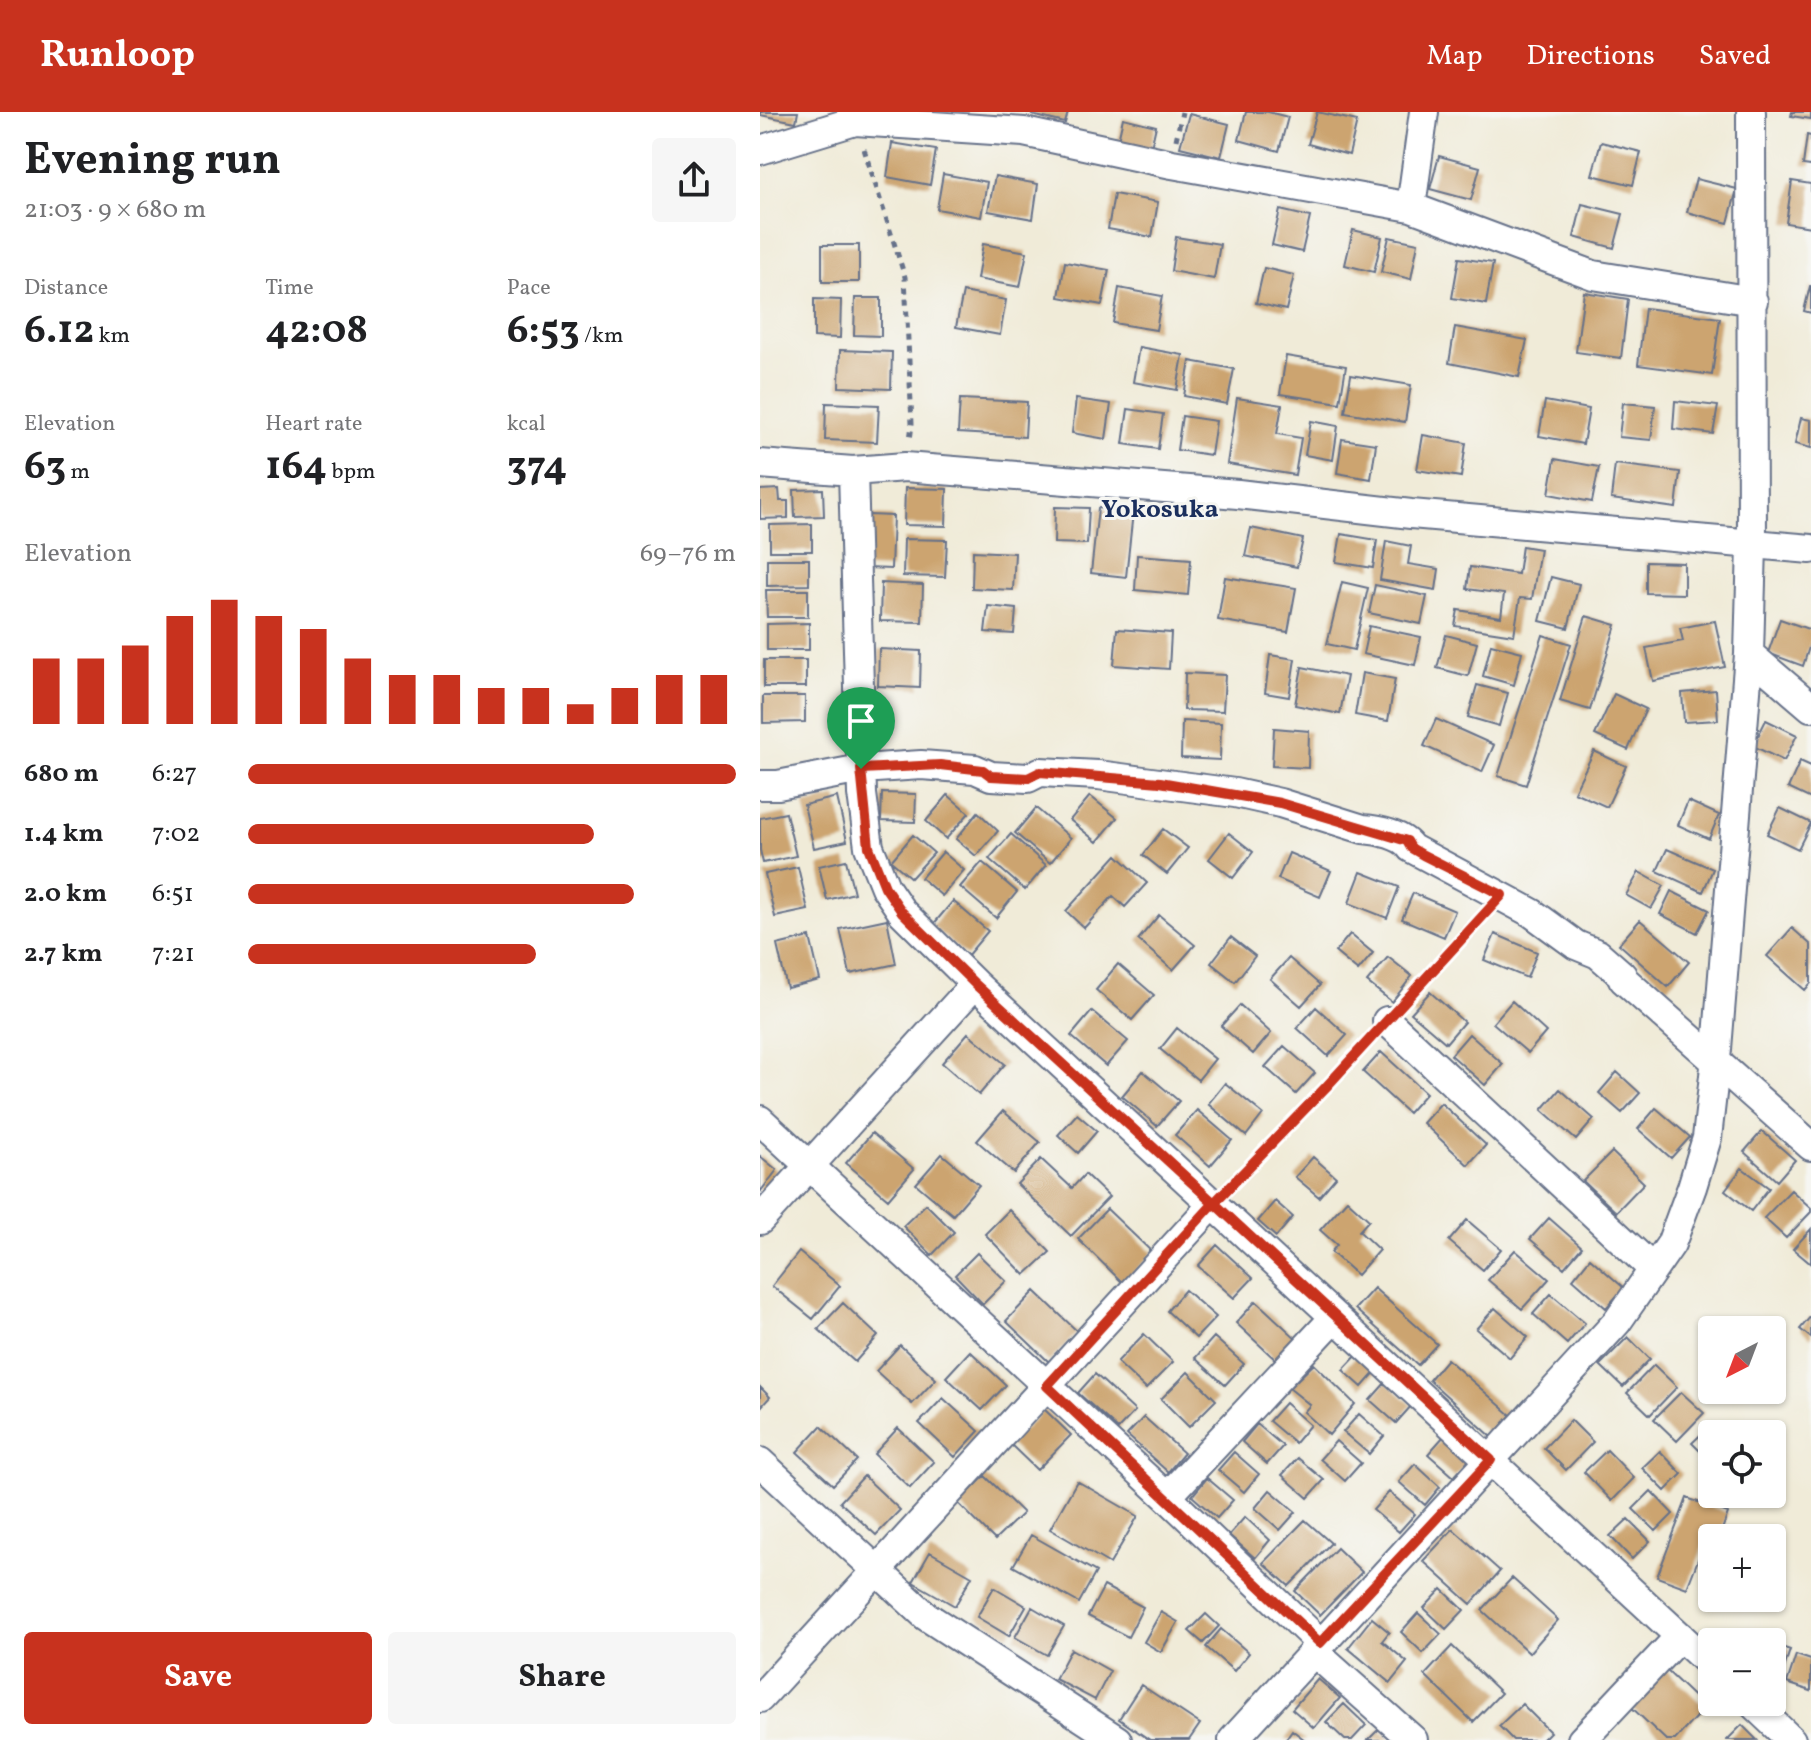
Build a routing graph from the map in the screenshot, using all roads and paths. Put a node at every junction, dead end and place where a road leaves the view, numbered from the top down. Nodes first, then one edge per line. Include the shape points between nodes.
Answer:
1 (1424, 112) edge
2 (1751, 112) edge
3 (854, 117) edge
4 (760, 150) edge
5 (1411, 207) junction
6 (1753, 301) junction
7 (760, 464) edge
8 (905, 467) junction
9 (853, 471) junction
10 (1752, 545) junction
11 (1811, 549) edge
12 (1749, 654) junction
13 (1811, 707) edge
14 (861, 769) junction
15 (760, 785) edge
16 (1502, 895) junction
17 (975, 984) junction
18 (1387, 1021) junction
19 (1715, 1063) junction
20 (760, 1120) edge
21 (1811, 1146) edge
22 (810, 1165) junction
23 (1214, 1203) junction
24 (760, 1220) edge
25 (1653, 1269) junction
26 (1335, 1317) junction
27 (1047, 1386) junction
28 (1491, 1460) junction
29 (760, 1462) edge
30 (1167, 1497) junction
31 (876, 1571) junction
32 (1680, 1636) junction
33 (1316, 1647) junction
34 (1698, 1653) edge
35 (760, 1698) edge
36 (1766, 1716) edge
37 (1117, 1740) edge
38 (1233, 1740) edge
39 (1413, 1740) edge
40 (1582, 1740) edge
41 (1791, 1740) edge

1 - 5 street
2 - 6 street
3 - 4 street
3 - 5 street via 1024,132
3 - 8 path via 905,277 912,424
5 - 6 street via 1593,275
6 - 10 street
7 - 9 street
8 - 9 street
8 - 10 street
9 - 14 street
10 - 11 street
10 - 12 street
12 - 13 street
12 - 19 street
14 - 15 street
14 - 16 street via 940,765 983,770 991,776 1098,775 1235,793 1407,841 1423,855
14 - 17 street via 869,847 885,887 902,912
16 - 18 path
16 - 19 street via 1598,954
17 - 22 street
17 - 23 street
18 - 23 path
18 - 25 street
19 - 21 street
19 - 25 street via 1707,1138 1671,1244
20 - 22 street
22 - 24 street
22 - 27 street
23 - 26 street
23 - 27 street
25 - 28 street via 1617,1322
26 - 28 street
26 - 30 street
27 - 30 street
27 - 31 street
28 - 32 street
28 - 33 street
29 - 31 street
30 - 33 street
31 - 35 street
31 - 37 street via 926,1616
32 - 34 street
32 - 40 street
33 - 38 street
33 - 39 street
36 - 41 street

